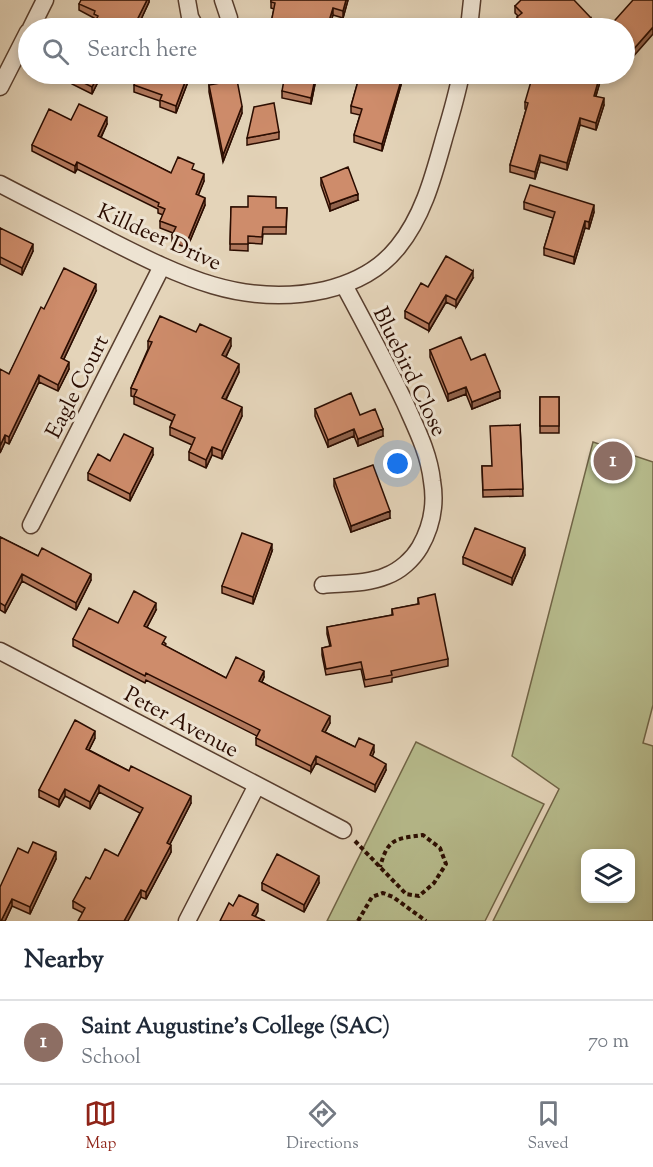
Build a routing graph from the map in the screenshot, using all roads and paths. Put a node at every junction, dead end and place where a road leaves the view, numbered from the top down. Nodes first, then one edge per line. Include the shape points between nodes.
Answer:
1 (45, 0) edge
2 (187, 0) edge
3 (223, 0) edge
4 (472, 0) edge
5 (36, 18) edge
6 (191, 18) edge
7 (229, 18) edge
8 (470, 18) edge
9 (18, 53) edge
10 (458, 84) edge
11 (0, 87) edge
12 (0, 184) edge
13 (162, 266) junction
14 (344, 285) junction
15 (31, 525) dead end
16 (323, 585) dead end
17 (0, 651) edge
18 (257, 785) junction
19 (343, 830) joint
20 (380, 867) junction
21 (187, 921) edge
22 (358, 921) edge
23 (426, 921) edge

1 - 5 street
2 - 6 street
3 - 7 street
4 - 8 street
9 - 11 street
10 - 14 street, Killdeer Drive via 432,182 415,223 387,260
12 - 13 street, Killdeer Drive
13 - 14 street, Killdeer Drive via 213,286 258,295 280,296
13 - 15 street, Eagle Court
14 - 16 street, Bluebird Close via 417,430 432,480 433,508 429,529 418,550 394,572 368,581
17 - 18 street, Peter Avenue
18 - 19 street, Peter Avenue
18 - 21 street
19 - 20 path
20 - 20 path via 385,852 398,838 423,835 440,848 446,864 434,883 419,896 406,894
22 - 23 path via 372,897 383,893

